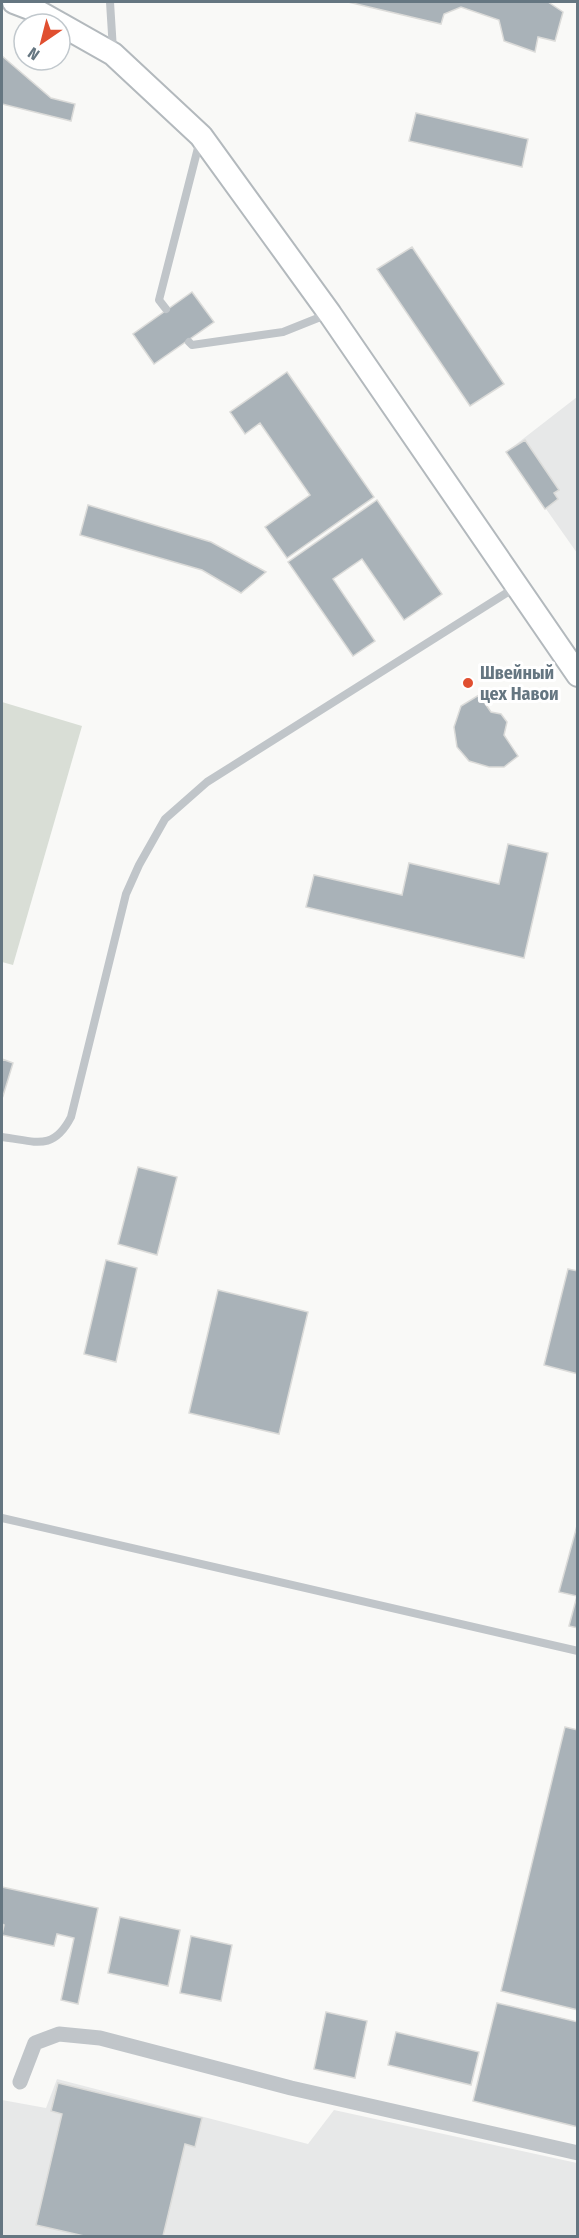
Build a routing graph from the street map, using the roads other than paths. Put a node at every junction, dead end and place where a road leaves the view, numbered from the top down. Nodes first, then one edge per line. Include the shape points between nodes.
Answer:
1 (110, 2) edge
2 (72, 31) edge
3 (113, 54) junction
4 (201, 136) junction
5 (166, 309) dead end
6 (330, 314) junction
7 (189, 342) dead end
8 (517, 587) junction
9 (578, 675) edge
10 (2, 1137) edge
11 (2, 1518) edge
12 (578, 1652) edge
13 (20, 2082) dead end
14 (578, 2153) edge

1 - 3 lane
2 - 3 street
3 - 4 street
4 - 5 lane via 159,300
4 - 6 street
6 - 7 lane via 283,332 192,345
6 - 8 street
8 - 9 street
8 - 10 lane via 207,782 165,819 126,894 71,1117 63,1132 45,1143
11 - 12 lane
13 - 14 street via 35,2043 59,2034 100,2038 291,2088

